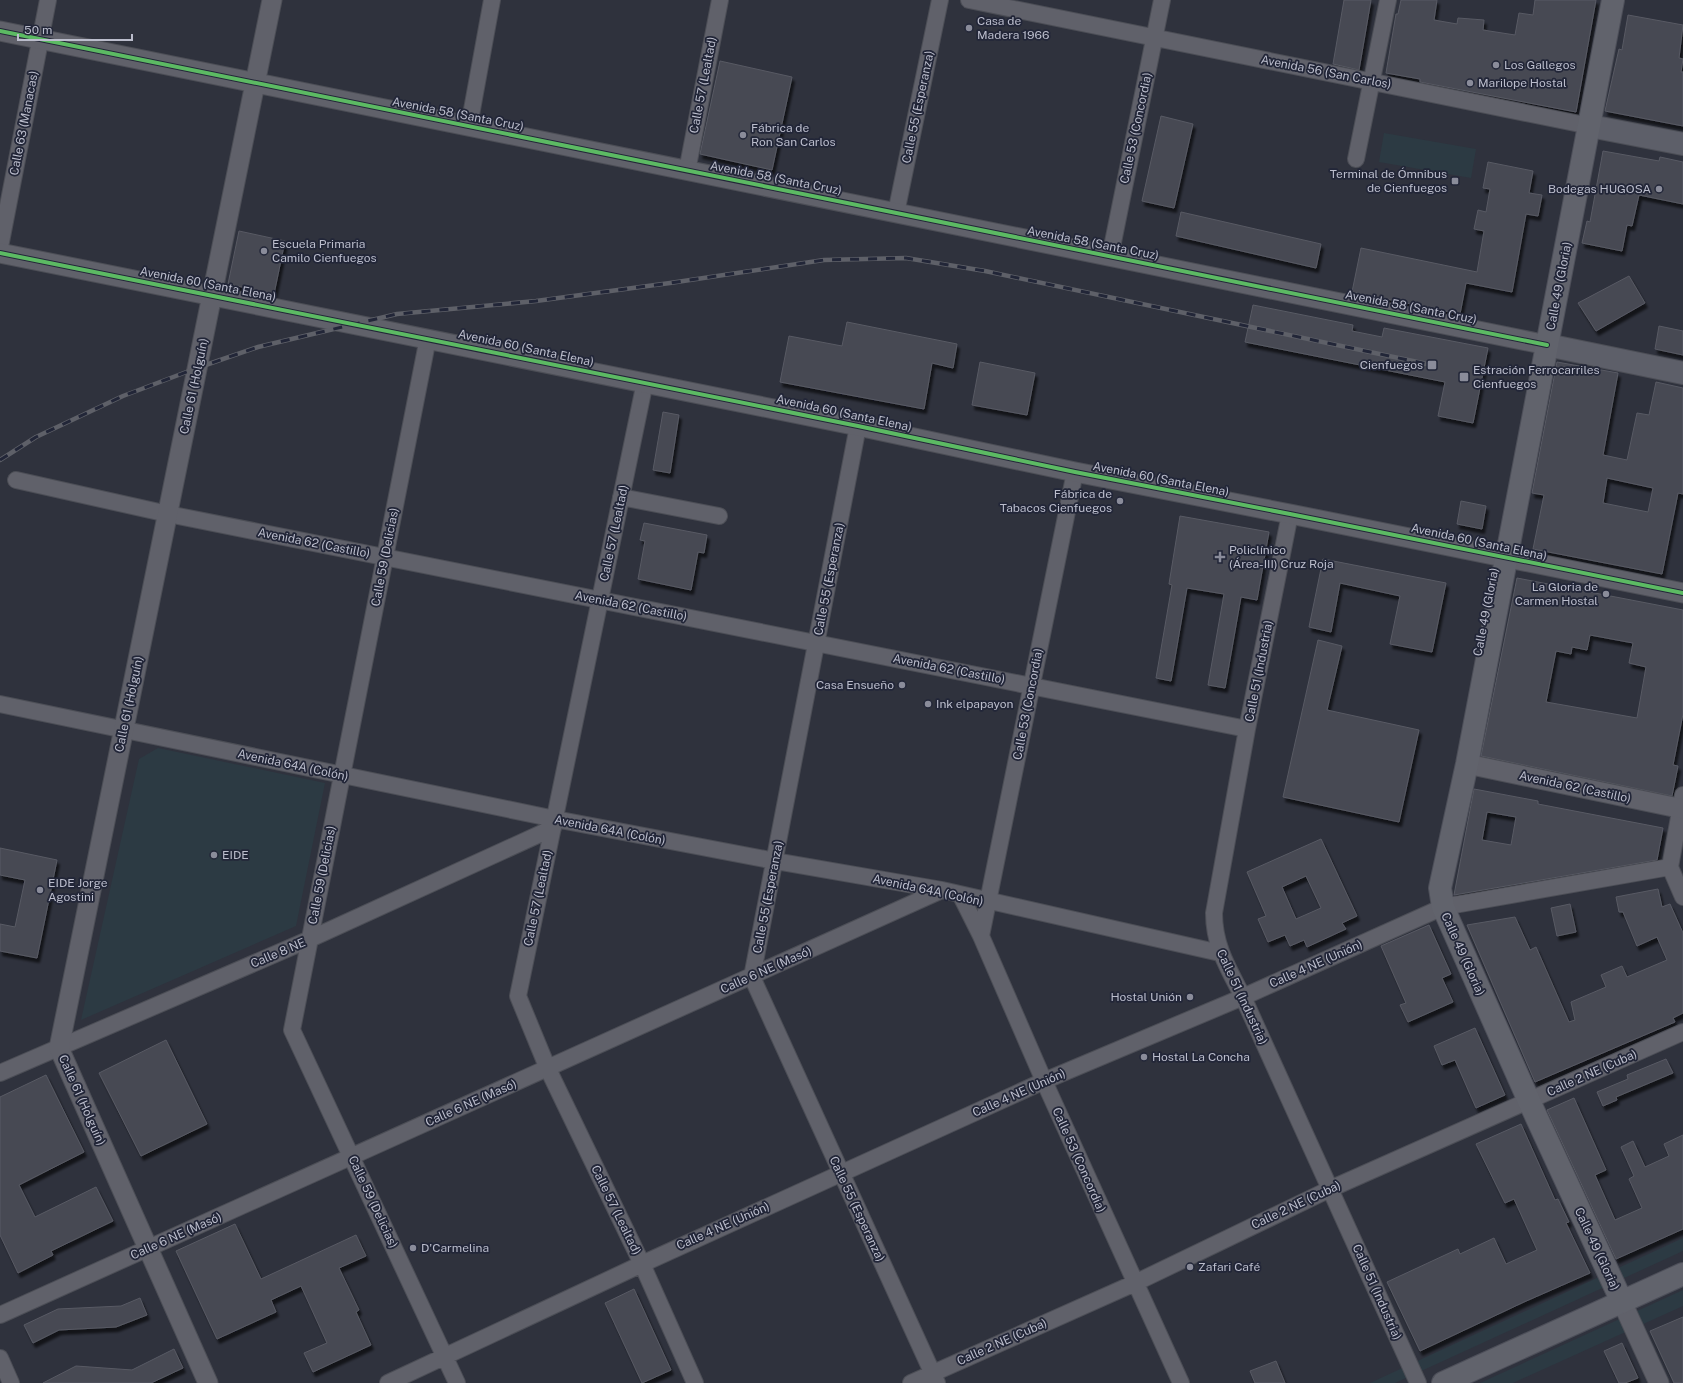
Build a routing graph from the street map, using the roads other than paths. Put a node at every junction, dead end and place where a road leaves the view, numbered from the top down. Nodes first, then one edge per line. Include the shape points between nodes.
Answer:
1 (48, 0) edge
2 (272, 0) edge
3 (492, 0) edge
4 (720, 0) edge
5 (940, 0) edge
6 (969, 0) edge
7 (1162, 0) edge
8 (1388, 0) edge
9 (1613, 0) edge
10 (0, 31) edge
11 (1155, 37) junction
12 (40, 39) junction
13 (1372, 81) junction
14 (255, 83) junction
15 (469, 126) junction
16 (1590, 126) junction
17 (1683, 144) edge
18 (1356, 159) dead end
19 (687, 171) junction
20 (896, 213) junction
21 (0, 246) edge
22 (0, 253) edge
23 (1110, 257) junction
24 (212, 295) junction
25 (428, 338) junction
26 (1547, 345) junction
27 (1683, 372) edge
28 (645, 382) junction
29 (858, 426) junction
30 (1075, 472) junction
31 (16, 480) dead end
32 (621, 497) junction
33 (168, 514) junction
34 (1290, 514) junction
35 (719, 516) dead end
36 (385, 557) junction
37 (1506, 558) junction
38 (1683, 593) edge
39 (600, 600) junction
40 (816, 643) junction
41 (1032, 686) junction
42 (0, 704) edge
43 (1247, 729) junction
44 (124, 730) junction
45 (1467, 764) junction
46 (342, 775) junction
47 (1682, 804) edge
48 (554, 823) junction
49 (775, 861) junction
50 (1670, 867) junction
51 (942, 890) junction
52 (961, 896) junction
53 (1683, 897) edge
54 (989, 902) junction
55 (1443, 907) junction
56 (981, 936) junction
57 (310, 939) junction
58 (1220, 953) junction
59 (752, 977) junction
60 (1243, 997) junction
61 (1683, 1032) edge
62 (59, 1048) junction
63 (548, 1069) junction
64 (0, 1073) edge
65 (1044, 1081) junction
66 (1529, 1101) junction
67 (351, 1157) junction
68 (840, 1173) junction
69 (1330, 1188) junction
70 (148, 1248) junction
71 (642, 1264) junction
72 (1683, 1274) edge
73 (1135, 1283) junction
74 (1622, 1302) junction
75 (0, 1315) edge
76 (445, 1356) junction
77 (0, 1358) edge
78 (935, 1378) edge
79 (11, 1383) edge
80 (208, 1383) edge
81 (388, 1383) edge
82 (457, 1383) edge
83 (695, 1383) edge
84 (911, 1383) edge
85 (1181, 1383) edge
86 (1418, 1383) edge
87 (1443, 1383) edge
88 (1659, 1383) edge

1 - 12 street, Calle 63 (Manacas)
2 - 14 street, Calle 61 (Holguín)
3 - 15 street
4 - 19 street, Calle 57 (Lealtad)
5 - 20 street, Calle 55 (Esperanza)
6 - 11 street, Avenida 56 (San Carlos)
7 - 11 street, Calle 53 (Concordia)
8 - 13 street
9 - 16 main road, Calle 49 (Gloria)
10 - 12 street, Avenida 58 (Santa Cruz)
11 - 13 street, Avenida 56 (San Carlos)
11 - 23 street, Calle 53 (Concordia)
12 - 14 street, Avenida 58 (Santa Cruz)
12 - 21 street, Calle 63 (Manacas)
13 - 16 street, Avenida 56 (San Carlos)
13 - 18 street
14 - 15 street, Avenida 58 (Santa Cruz)
14 - 24 street, Calle 61 (Holguín)
15 - 19 street, Avenida 58 (Santa Cruz)
16 - 17 main road, Avenida 56 (San Carlos)
16 - 26 main road, Calle 49 (Gloria)
19 - 20 street, Avenida 58 (Santa Cruz)
20 - 23 street, Avenida 58 (Santa Cruz)
22 - 24 street, Avenida 60 (Santa Elena)
23 - 26 street, Avenida 58 (Santa Cruz)
24 - 25 street, Avenida 60 (Santa Elena)
24 - 33 street, Calle 61 (Holguín)
25 - 28 street, Avenida 60 (Santa Elena)
25 - 36 street, Calle 59 (Delicias)
26 - 27 main road, Avenida 58 (Santa Cruz)
26 - 37 main road, Calle 49 (Gloria)
28 - 29 street, Avenida 60 (Santa Elena)
28 - 32 street, Calle 57 (Lealtad)
29 - 30 street, Avenida 60 (Santa Elena)
29 - 40 street, Calle 55 (Esperanza)
30 - 34 street, Avenida 60 (Santa Elena)
30 - 41 street, Calle 53 (Concordia)
31 - 33 street, Avenida 62 (Castillo)
32 - 35 street
32 - 39 street, Calle 57 (Lealtad)
33 - 36 street, Avenida 62 (Castillo)
33 - 44 street, Calle 61 (Holguín)
34 - 37 street, Avenida 60 (Santa Elena)
34 - 43 street, Calle 51 (Industria)
36 - 39 street, Avenida 62 (Castillo)
36 - 46 street, Calle 59 (Delicias)
37 - 38 street, Avenida 60 (Santa Elena)
37 - 45 main road, Calle 49 (Gloria)
39 - 40 street, Avenida 62 (Castillo)
39 - 48 street, Calle 57 (Lealtad)
40 - 41 street, Avenida 62 (Castillo)
40 - 49 street, Calle 55 (Esperanza)
41 - 43 street, Avenida 62 (Castillo)
41 - 54 street, Calle 53 (Concordia)
42 - 44 street, Avenida 64A (Colón)
43 - 58 street, Calle 51 (Industria) via 1214,913 1214,929
44 - 46 street, Avenida 64A (Colón)
44 - 62 street, Calle 61 (Holguín)
45 - 47 street, Avenida 62 (Castillo)
45 - 55 main road, Calle 49 (Gloria) via 1440,888
46 - 48 street, Avenida 64A (Colón)
46 - 57 street, Calle 59 (Delicias)
47 - 50 street
48 - 49 street, Avenida 64A (Colón)
48 - 57 street, Calle 8 NE
48 - 63 street, Calle 57 (Lealtad) via 518,996
49 - 51 street, Avenida 64A (Colón)
49 - 59 street, Calle 55 (Esperanza)
50 - 53 street
50 - 55 street, Calle 4 NE (Unión)
51 - 52 street, Avenida 64A (Colón)
51 - 59 street, Calle 6 NE (Masó)
52 - 54 street, Avenida 64A (Colón)
52 - 56 street, Calle 53 (Concordia)
54 - 56 street, Calle 53 (Concordia)
54 - 58 street, Avenida 64A (Colón)
55 - 60 street, Calle 4 NE (Unión)
55 - 66 main road, Calle 49 (Gloria)
56 - 65 street, Calle 53 (Concordia)
57 - 62 street, Calle 8 NE
57 - 67 street, Calle 59 (Delicias) via 292,1030
58 - 60 street, Calle 51 (Industria)
59 - 63 street, Calle 6 NE (Masó)
59 - 68 street, Calle 55 (Esperanza)
60 - 65 street, Calle 4 NE (Unión)
60 - 69 street, Calle 51 (Industria)
61 - 66 street, Calle 2 NE (Cuba)
62 - 64 street, Calle 8 NE
62 - 70 street, Calle 61 (Holguín)
63 - 67 street, Calle 6 NE (Masó)
63 - 71 street, Calle 57 (Lealtad)
65 - 68 street, Calle 4 NE (Unión)
65 - 73 street, Calle 53 (Concordia)
66 - 69 street, Calle 2 NE (Cuba)
66 - 74 main road, Calle 49 (Gloria)
67 - 70 street, Calle 6 NE (Masó)
67 - 76 street, Calle 59 (Delicias)
68 - 71 street, Calle 4 NE (Unión)
68 - 78 street, Calle 55 (Esperanza)
69 - 73 street, Calle 2 NE (Cuba)
69 - 86 street, Calle 51 (Industria)
70 - 75 street, Calle 6 NE (Masó)
70 - 80 street, Calle 61 (Holguín)
71 - 76 street, Calle 4 NE (Unión)
71 - 83 street, Calle 57 (Lealtad)
72 - 74 main road
73 - 78 street, Calle 2 NE (Cuba)
73 - 85 street, Calle 53 (Concordia)
74 - 87 main road
74 - 88 street, Calle 49 (Gloria)
76 - 81 street, Calle 4 NE (Unión)
76 - 82 street, Calle 59 (Delicias)
77 - 79 street
78 - 84 street, Calle 2 NE (Cuba)

